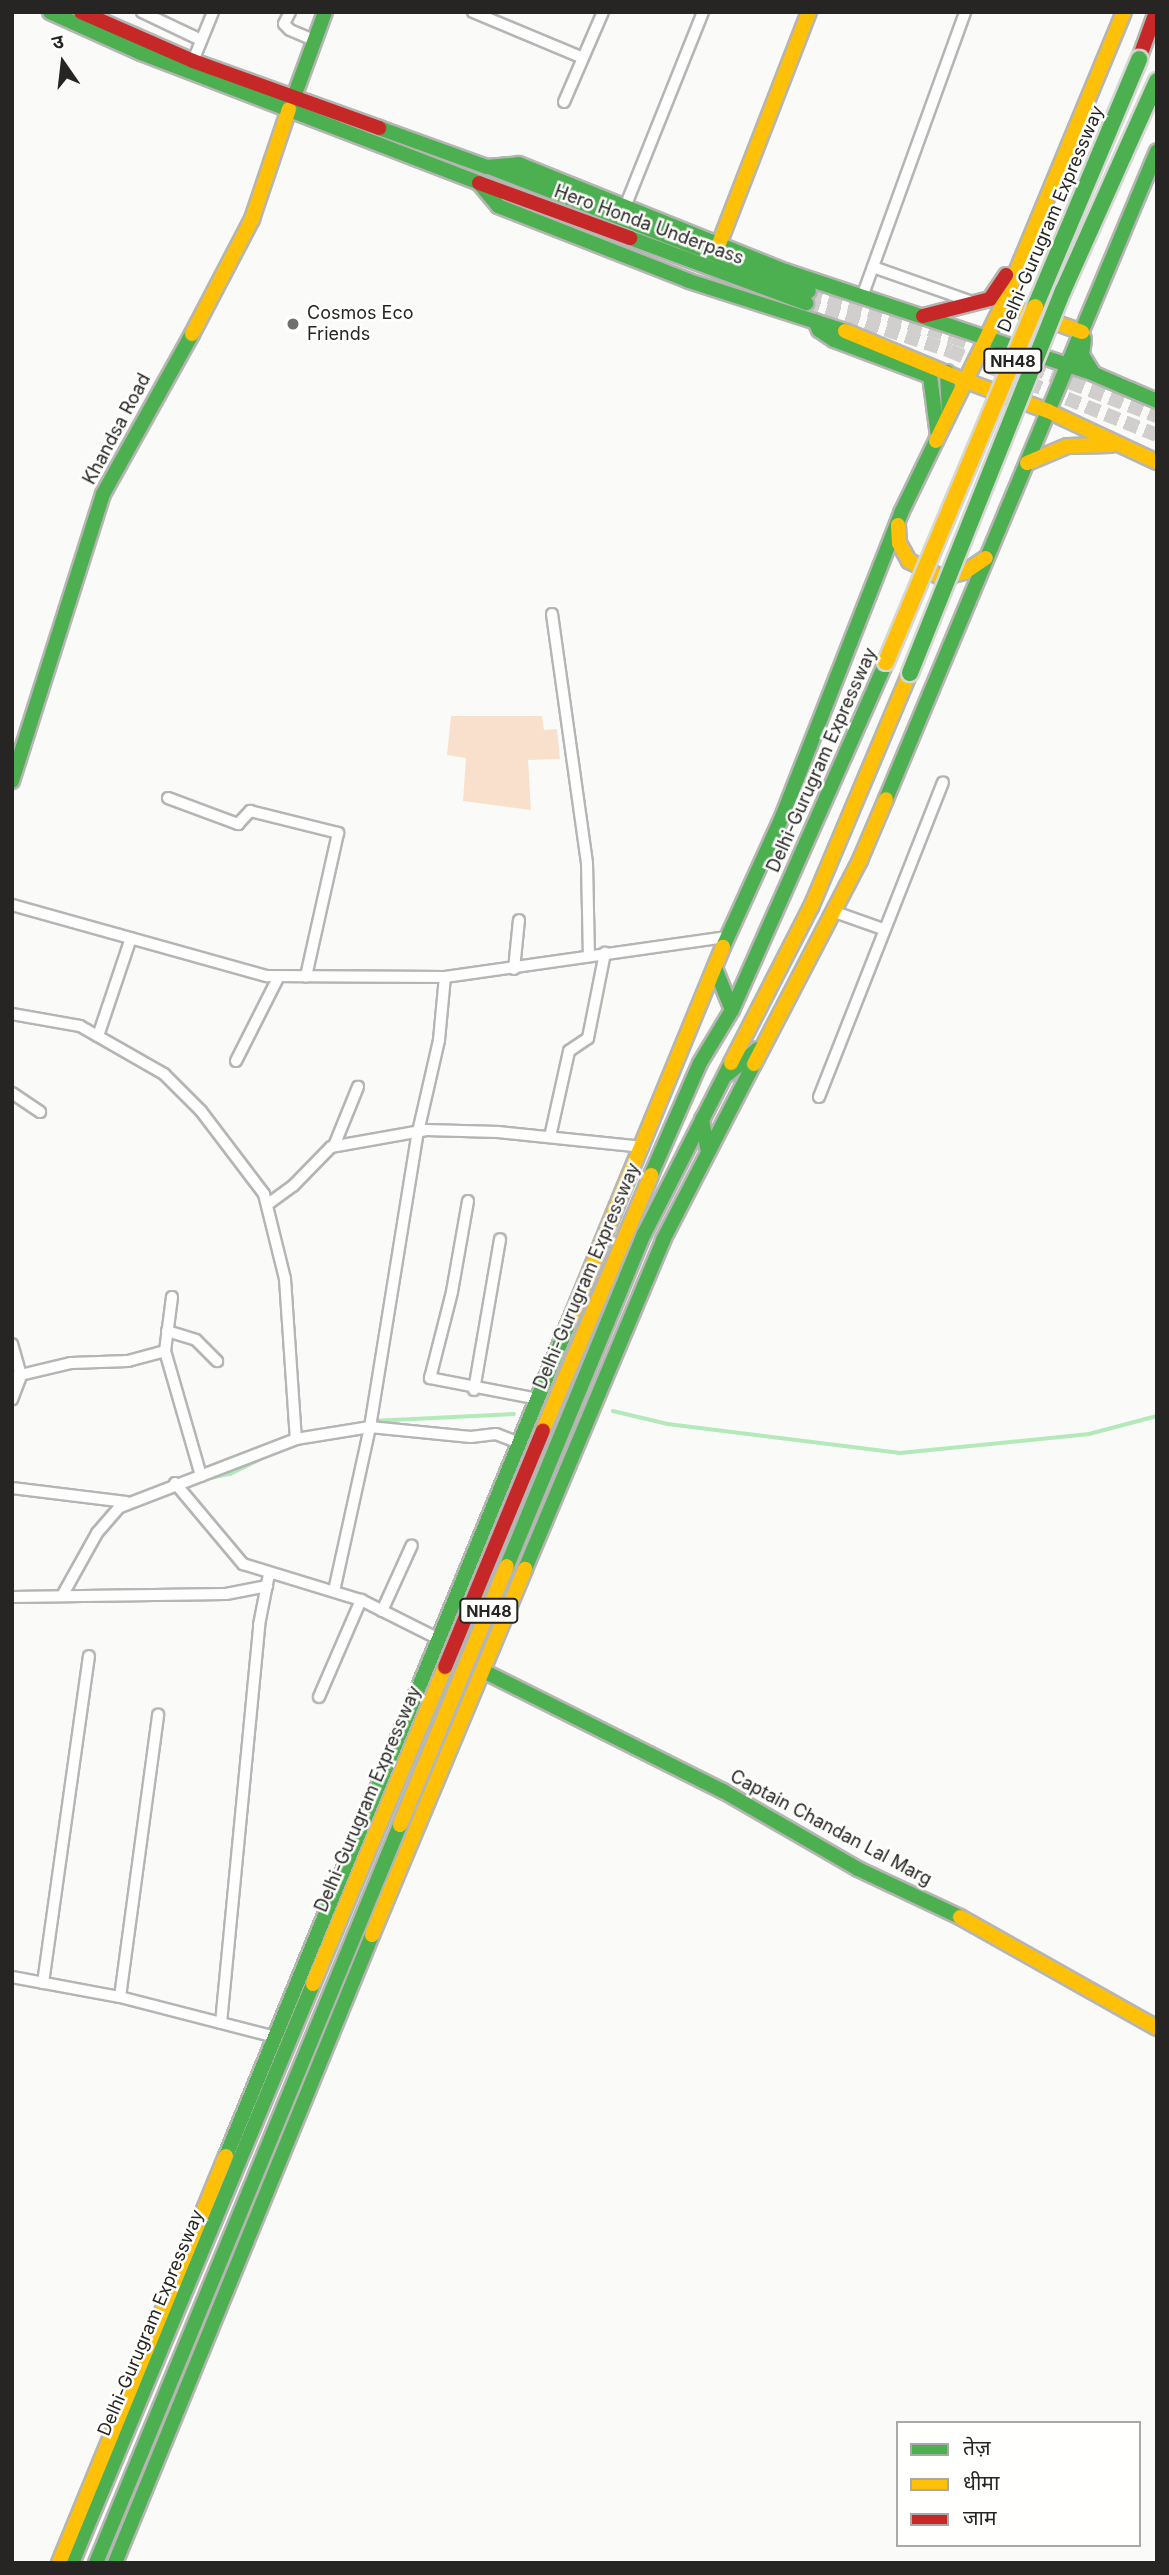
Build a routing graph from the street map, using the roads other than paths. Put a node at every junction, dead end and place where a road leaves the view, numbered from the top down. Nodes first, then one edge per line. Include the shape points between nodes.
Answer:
1 (50, 12) edge
2 (81, 12) edge
3 (142, 12) edge
4 (213, 12) edge
5 (290, 12) edge
6 (325, 12) edge
7 (473, 12) edge
8 (603, 12) edge
9 (703, 12) edge
10 (809, 12) edge
11 (965, 12) edge
12 (1125, 12) edge
13 (1156, 12) edge
14 (201, 40) junction
15 (314, 40) junction
16 (131, 42) junction
17 (583, 58) junction
18 (193, 61) junction
19 (1157, 81) edge
20 (292, 102) junction
21 (565, 102) dead end
22 (1157, 151) edge
23 (487, 167) junction
24 (479, 183) junction
25 (625, 207) junction
26 (1039, 221) junction
27 (719, 244) junction
28 (873, 267) junction
29 (862, 297) junction
30 (979, 304) junction
31 (1003, 304) junction
32 (922, 317) junction
33 (816, 321) junction
34 (1084, 327) junction
35 (989, 337) junction
36 (1069, 363) junction
37 (947, 372) junction
38 (1094, 374) junction
39 (966, 381) junction
40 (1157, 401) edge
41 (1048, 411) junction
42 (949, 414) junction
43 (938, 441) junction
44 (1113, 445) junction
45 (1157, 462) edge
46 (1027, 463) junction
47 (897, 523) junction
48 (986, 558) junction
49 (552, 614) dead end
50 (12, 781) edge
51 (943, 783) dead end
52 (169, 798) dead end
53 (12, 905) edge
54 (832, 911) junction
55 (519, 920) dead end
56 (883, 929) junction
57 (727, 937) junction
58 (131, 938) junction
59 (605, 953) junction
60 (589, 956) junction
61 (715, 968) junction
62 (514, 969) junction
63 (279, 976) junction
64 (306, 976) junction
65 (445, 977) junction
66 (732, 1010) junction
67 (12, 1014) edge
68 (98, 1036) junction
69 (758, 1049) junction
70 (236, 1061) dead end
71 (723, 1078) junction
72 (358, 1087) dead end
73 (12, 1093) edge
74 (819, 1097) dead end
75 (40, 1112) dead end
76 (702, 1119) junction
77 (418, 1132) junction
78 (550, 1137) junction
79 (334, 1146) junction
80 (643, 1147) junction
81 (707, 1148) junction
82 (468, 1201) dead end
83 (268, 1203) junction
84 (500, 1238) dead end
85 (172, 1297) dead end
86 (167, 1331) junction
87 (12, 1344) edge
88 (165, 1351) junction
89 (216, 1361) dead end
90 (17, 1377) edge
91 (474, 1390) junction
92 (12, 1399) edge
93 (538, 1399) junction
94 (370, 1427) junction
95 (296, 1439) junction
96 (520, 1443) junction
97 (516, 1473) junction
98 (201, 1476) junction
99 (175, 1483) junction
100 (12, 1488) edge
101 (127, 1502) junction
102 (412, 1545) dead end
103 (270, 1574) junction
104 (267, 1586) junction
105 (334, 1591) junction
106 (62, 1596) junction
107 (12, 1597) edge
108 (360, 1600) junction
109 (382, 1611) junction
110 (439, 1639) junction
111 (89, 1656) dead end
112 (482, 1671) junction
113 (319, 1698) dead end
114 (158, 1715) dead end
115 (12, 1977) edge
116 (43, 1983) junction
117 (120, 1997) junction
118 (221, 2023) junction
119 (1157, 2028) edge
120 (276, 2036) junction
121 (59, 2563) edge
122 (72, 2563) edge
123 (96, 2563) edge
124 (115, 2563) edge

1 - 16 main road
2 - 16 main road
3 - 14 street
4 - 14 street
5 - 15 street via 284,24
6 - 15 main road, Khandsa Road
7 - 17 street
8 - 17 street
9 - 25 street
10 - 27 main road
11 - 28 street
12 - 26 main road
13 - 66 main road, Delhi-Gurugram Expressway / NH48, bridge via 886,662
14 - 18 street
15 - 20 main road, Khandsa Road
16 - 18 main road
16 - 20 main road
17 - 21 street
18 - 20 main road
19 - 71 main road, Delhi-Gurugram Expressway / NH48, bridge via 1063,291 811,907
20 - 23 main road, Hero Honda Underpass
20 - 24 main road, Hero Honda Underpass
20 - 50 main road, Khandsa Road via 252,219 231,264 103,494
22 - 34 main road
23 - 24 main road
23 - 24 main road, Hero Honda Underpass via 808,297
23 - 25 main road via 519,164
24 - 33 main road via 498,206 689,281
25 - 27 main road
26 - 30 main road via 1024,236 1001,287
26 - 31 main road
27 - 29 main road
28 - 29 street
28 - 30 street
29 - 32 main road
30 - 32 main road
31 - 34 main road
31 - 35 main road
32 - 35 main road
33 - 37 main road
33 - 43 main road via 819,330 834,340 930,376
34 - 36 main road
34 - 38 main road via 1082,355
35 - 36 main road
35 - 39 main road
36 - 38 main road
36 - 41 main road
37 - 39 main road
37 - 42 main road
38 - 40 main road
39 - 41 main road
39 - 42 main road
41 - 44 main road
41 - 46 main road
42 - 43 main road
43 - 47 main road
44 - 45 main road
44 - 46 main road via 1067,446
46 - 48 main road
47 - 48 main road via 899,543 909,561 942,578 965,572
47 - 57 main road via 782,817
48 - 54 main road via 860,860
49 - 60 street via 587,863
51 - 56 street
52 - 64 street via 238,824 250,811 338,833
53 - 58 street
54 - 56 street
54 - 69 main road
55 - 62 street
56 - 74 street
57 - 59 street
57 - 61 main road
58 - 63 street via 234,969
58 - 68 street
59 - 60 street
59 - 78 street via 588,1038 569,1051
60 - 62 street
61 - 66 main road
61 - 80 main road
62 - 65 street
63 - 64 street
63 - 70 street
64 - 65 street
65 - 77 street via 439,1040
66 - 97 main road, Delhi-Gurugram Expressway / NH48 via 700,1063
67 - 68 street via 80,1026
68 - 83 street via 155,1068 186,1094
69 - 71 main road
69 - 81 main road
71 - 76 main road, Delhi-Gurugram Expressway / NH48
72 - 79 street
73 - 75 street
76 - 81 main road
76 - 123 main road, Delhi-Gurugram Expressway / NH48 via 644,1234
77 - 78 street via 447,1129
77 - 79 street
77 - 94 street
78 - 80 street
79 - 83 street
80 - 93 main road
81 - 112 main road via 663,1240
82 - 91 street via 452,1292 429,1376 434,1383
83 - 95 street via 285,1279
84 - 91 street
85 - 86 street
86 - 88 street
86 - 89 street via 196,1339
87 - 90 street
88 - 90 street via 128,1361 71,1363
88 - 98 street
90 - 92 street
91 - 93 street
93 - 96 main road
94 - 95 street
94 - 96 street via 474,1437 496,1434
94 - 105 street
95 - 98 street
96 - 97 main road
97 - 110 main road
97 - 122 main road, Delhi-Gurugram Expressway / NH48
98 - 99 street
99 - 101 street
99 - 103 street via 238,1560
100 - 101 street
101 - 106 street via 97,1533
102 - 109 street
103 - 104 street
103 - 105 street
104 - 106 street via 226,1594
104 - 118 street via 259,1625
105 - 108 street
106 - 107 street
108 - 109 street
108 - 113 street
109 - 110 street
110 - 120 main road
111 - 116 street
112 - 119 main road, Captain Chandan Lal Marg via 723,1791 858,1869 968,1921
112 - 124 main road via 245,2237 236,2270
114 - 117 street
115 - 116 street
116 - 117 street
117 - 118 street
118 - 120 street
120 - 121 main road

